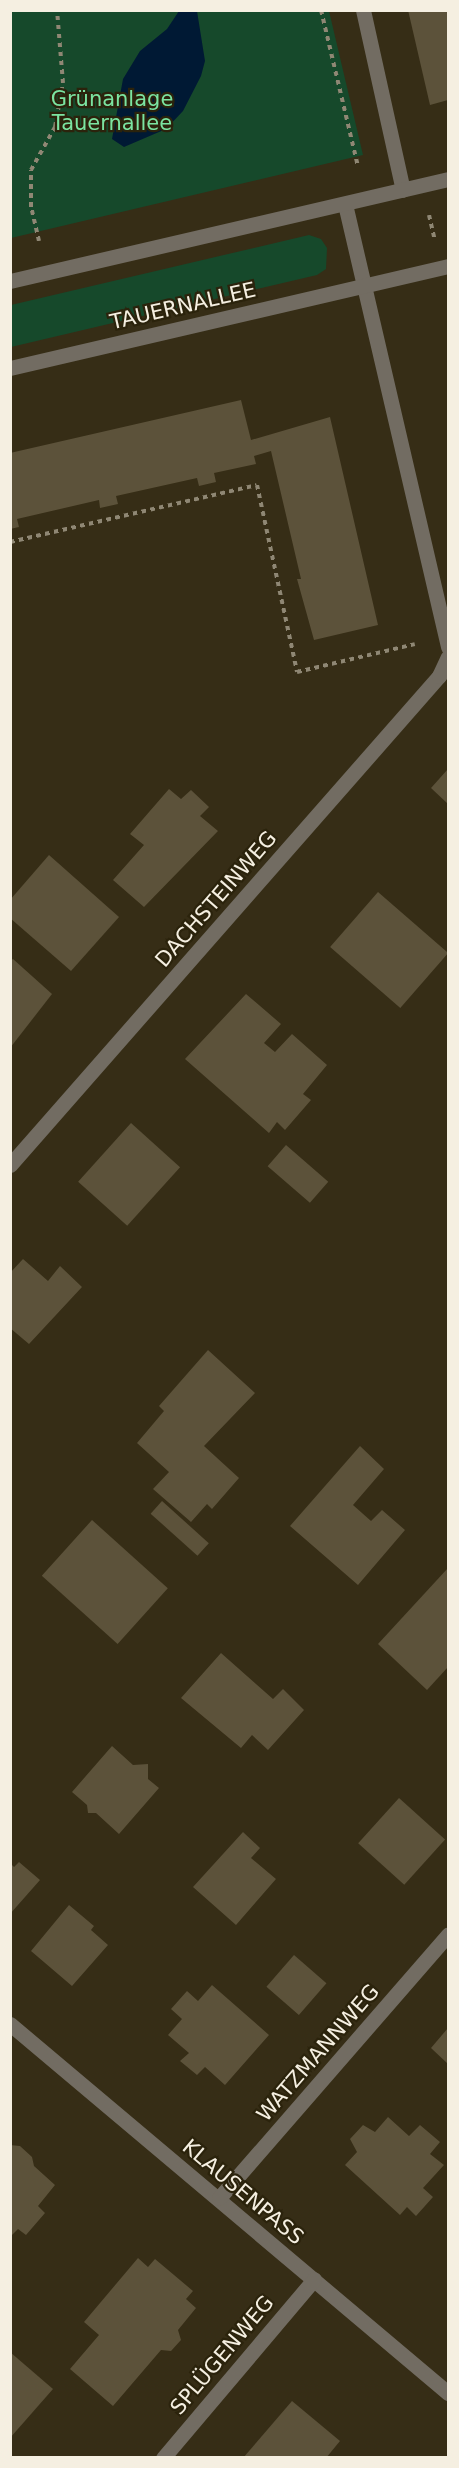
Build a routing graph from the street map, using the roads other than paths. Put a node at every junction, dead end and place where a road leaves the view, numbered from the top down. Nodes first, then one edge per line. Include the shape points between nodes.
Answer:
1 (363, 10) edge
2 (448, 179) edge
3 (404, 190) junction
4 (345, 204) junction
5 (448, 266) edge
6 (10, 281) edge
7 (364, 286) junction
8 (10, 368) edge
9 (448, 647) edge
10 (448, 657) edge
11 (10, 1165) edge
12 (448, 1935) edge
13 (10, 2024) edge
14 (219, 2198) junction
15 (314, 2279) junction
16 (448, 2393) edge
17 (163, 2457) edge

1 - 3 street
2 - 3 street
3 - 4 street
4 - 6 street
4 - 7 street
5 - 7 street, TAUERNALLEE
7 - 8 street, TAUERNALLEE
7 - 9 street
10 - 11 street, DACHSTEINWEG via 439,676
12 - 14 street, WATZMANNWEG
13 - 14 street, KLAUSENPASS
14 - 15 street, KLAUSENPASS
15 - 16 street, KLAUSENPASS
15 - 17 street, SPLÜGENWEG

